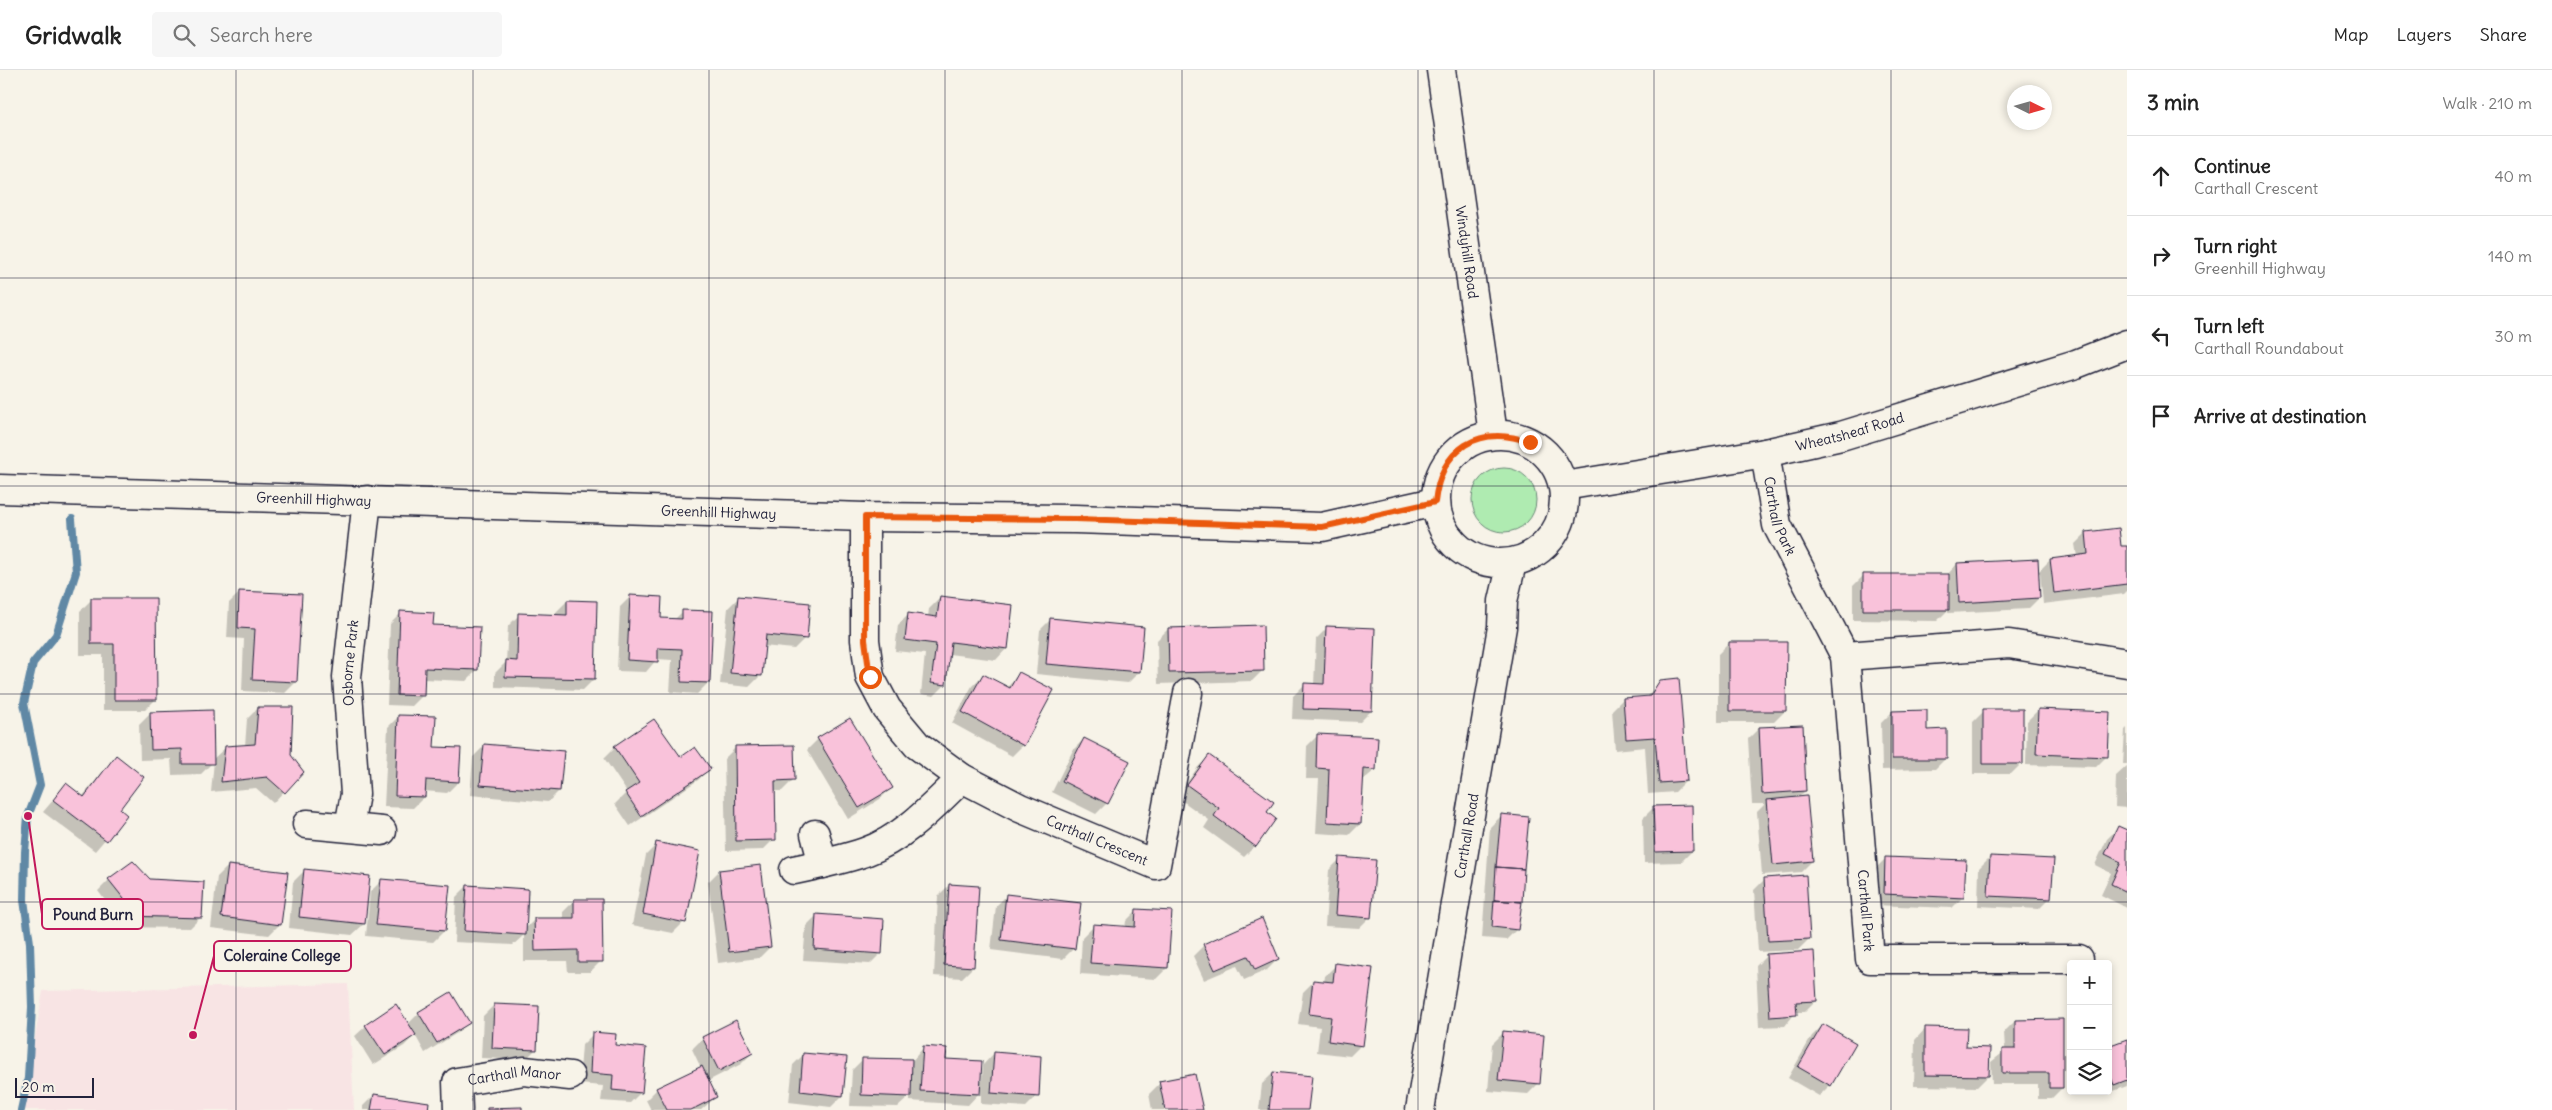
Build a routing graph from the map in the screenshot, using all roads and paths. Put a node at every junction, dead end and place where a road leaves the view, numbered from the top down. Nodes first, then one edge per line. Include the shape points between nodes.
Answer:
1 (1441, 70) edge
2 (2127, 344) edge
3 (1493, 434) junction
4 (1765, 453) junction
5 (1564, 486) junction
6 (0, 489) edge
7 (367, 500) junction
8 (1435, 502) junction
9 (865, 517) junction
10 (1512, 563) junction
11 (1845, 656) junction
12 (2127, 663) edge
13 (1188, 694) dead end
14 (962, 778) junction
15 (307, 824) dead end
16 (349, 827) junction
17 (382, 831) dead end
18 (815, 834) dead end
19 (823, 864) junction
20 (794, 870) dead end
21 (2079, 958) dead end
22 (570, 1076) dead end
23 (458, 1110) edge
24 (1420, 1110) edge

1 - 3 main road, Windyhill Road
2 - 4 main road, Wheatsheaf Road via 2076,364 1841,436
3 - 5 main road via 1512,435 1538,447 1557,468
3 - 8 main road via 1458,450 1445,465 1437,483
4 - 5 main road, Wheatsheaf Road
4 - 11 main road, Carthall Park via 1777,525
5 - 10 main road via 1564,507 1547,544 1531,556
6 - 7 main road, Greenhill Highway
7 - 9 main road, Greenhill Highway
7 - 16 main road, Osborne Park via 347,678 355,794
8 - 9 main road, Greenhill Highway via 1322,527 1075,519
8 - 10 main road via 1440,524 1452,542 1469,556 1490,563
9 - 14 main road, Carthall Crescent via 865,640 870,677 887,709 917,744
10 - 24 main road, Carthall Road via 1503,601 1502,627
11 - 12 main road via 2009,644
11 - 21 main road, Carthall Park via 1870,958
13 - 14 main road, Carthall Crescent via 1156,865 1020,808
14 - 19 main road via 898,836 867,852
15 - 16 main road
16 - 17 main road
18 - 19 main road
19 - 20 main road
22 - 23 main road, Carthall Manor via 524,1071 457,1082

